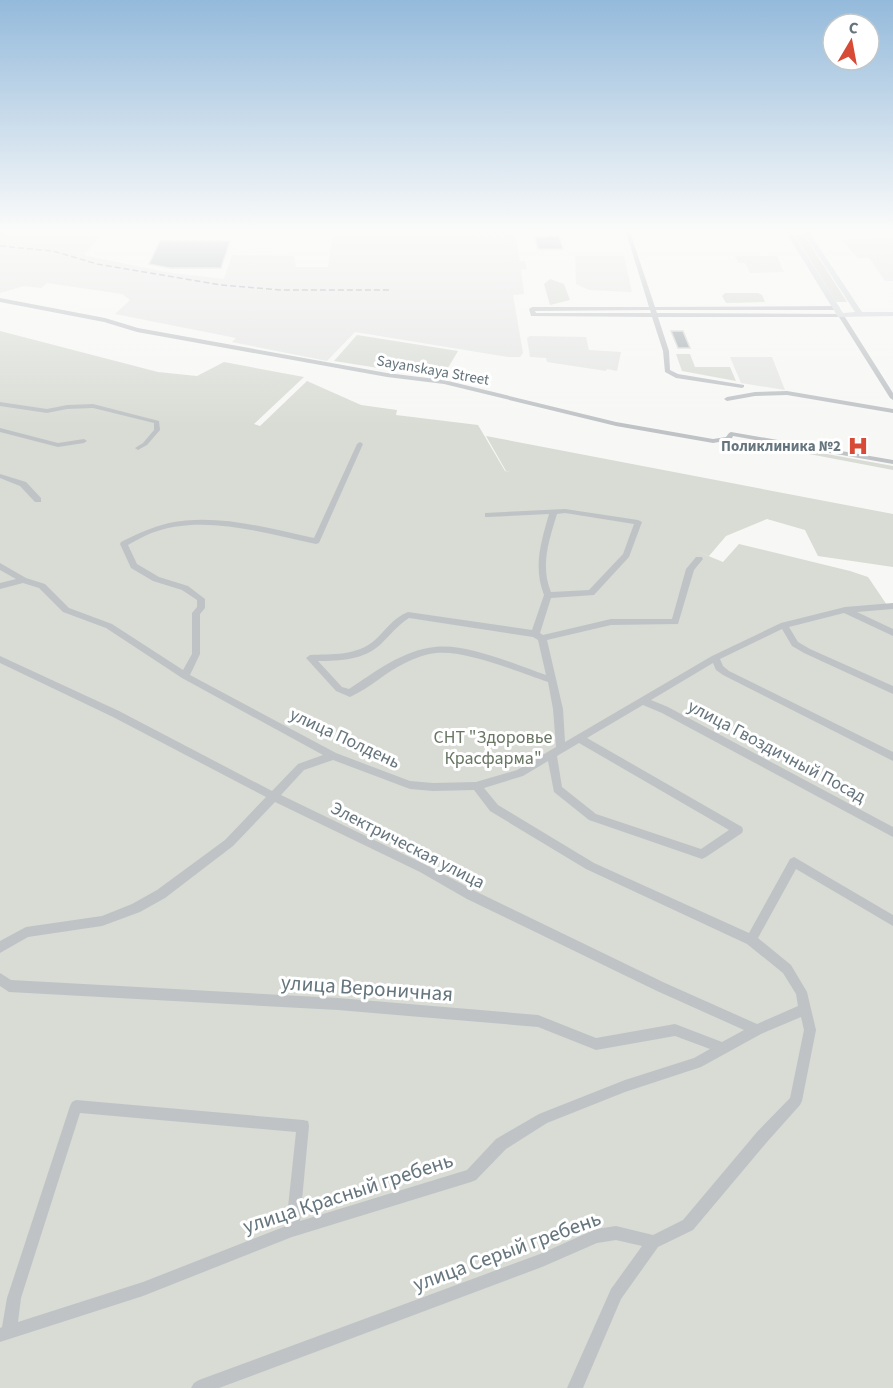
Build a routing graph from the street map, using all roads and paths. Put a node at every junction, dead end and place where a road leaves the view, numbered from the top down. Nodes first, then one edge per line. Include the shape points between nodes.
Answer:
1 (649, 297) edge
2 (830, 297) edge
3 (849, 297) edge
4 (0, 300) edge
5 (718, 308) junction
6 (893, 308) edge
7 (654, 311) junction
8 (839, 311) junction
9 (859, 311) junction
10 (532, 312) dead end
11 (893, 314) edge
12 (721, 315) junction
13 (742, 386) dead end
14 (893, 398) edge
15 (728, 399) dead end
16 (0, 404) edge
17 (893, 411) edge
18 (0, 430) edge
19 (84, 441) dead end
20 (360, 444) dead end
21 (138, 448) dead end
22 (893, 462) edge
23 (0, 476) edge
24 (38, 500) dead end
25 (554, 512) junction
26 (488, 515) dead end
27 (699, 559) dead end
28 (0, 566) edge
29 (23, 580) junction
30 (0, 586) edge
31 (548, 595) junction
32 (893, 606) edge
33 (845, 610) junction
34 (784, 625) junction
35 (893, 633) edge
36 (539, 636) junction
37 (715, 658) junction
38 (0, 659) edge
39 (185, 676) junction
40 (552, 680) junction
41 (893, 689) edge
42 (644, 700) junction
43 (578, 738) junction
44 (561, 749) junction
45 (333, 756) junction
46 (552, 756) junction
47 (893, 756) edge
48 (476, 786) junction
49 (273, 796) junction
50 (893, 832) edge
51 (893, 921) edge
52 (752, 940) junction
53 (0, 947) edge
54 (0, 979) edge
55 (805, 1009) junction
56 (757, 1030) junction
57 (724, 1049) junction
58 (292, 1230) junction
59 (653, 1242) junction
60 (5, 1334) edge
61 (199, 1388) edge
62 (575, 1388) edge

1 - 7 street
2 - 8 main road
3 - 9 main road
4 - 22 street, Sayanskaya Street via 147,332 444,382 616,424 713,441 729,439 731,434
5 - 7 street
5 - 8 street
5 - 12 street
6 - 9 main road
7 - 10 street
7 - 12 street
7 - 13 street via 666,351 667,371 676,376
8 - 9 main road
8 - 12 street
8 - 14 street
9 - 11 main road
15 - 17 street via 787,393
16 - 21 street via 47,411 93,406 157,422 157,430
18 - 19 street via 58,445
20 - 39 street via 316,541 209,522 142,532 124,544 134,566 201,599 201,608 196,613 196,654
23 - 24 street via 23,484
25 - 26 street
25 - 31 street via 542,552 541,582
25 - 31 street via 638,522 626,555 591,593
27 - 36 street via 690,569 675,622 611,622
28 - 29 street, улица Полдень
29 - 30 street
29 - 39 street, улица Полдень via 42,586 66,610 109,626
31 - 36 street
32 - 33 street, улица Полдень
33 - 34 street, улица Полдень
33 - 35 street
34 - 37 street, улица Полдень
34 - 41 street via 795,644
36 - 40 street
36 - 40 street via 408,615 398,620 375,646 352,657 310,658 339,689 350,693 412,657 438,650 479,657
37 - 42 street, улица Полдень
37 - 47 street via 726,673
38 - 49 street, Электрическая улица via 153,732
39 - 45 street, улица Полдень
40 - 44 street
42 - 43 street, улица Полдень
42 - 50 street, улица Гвоздичный Посад
43 - 44 street, улица Полдень
43 - 46 street via 738,830 702,854 593,817 558,789
44 - 46 street, улица Полдень
45 - 48 street, улица Полдень via 410,785
45 - 49 street via 301,767
46 - 48 street, улица Полдень via 520,773
48 - 52 street via 494,808 590,866
49 - 53 street via 229,843 153,899 102,921 26,932
49 - 56 street, Электрическая улица via 524,921
51 - 52 street via 794,862
52 - 55 street via 787,969 801,992
54 - 57 street, улица Вероничная via 9,986 338,1004 538,1021 596,1044 675,1030
55 - 56 street
55 - 59 street via 810,1030 796,1101 688,1225
56 - 57 street, улица Красный гребень
57 - 58 street, улица Красный гребень via 697,1063 543,1118 501,1144 471,1175
58 - 60 street, улица Красный гребень via 143,1289
58 - 60 street via 303,1126 76,1106
59 - 61 street, улица Серый гребень via 616,1233 596,1236 542,1260
59 - 62 street via 616,1294

